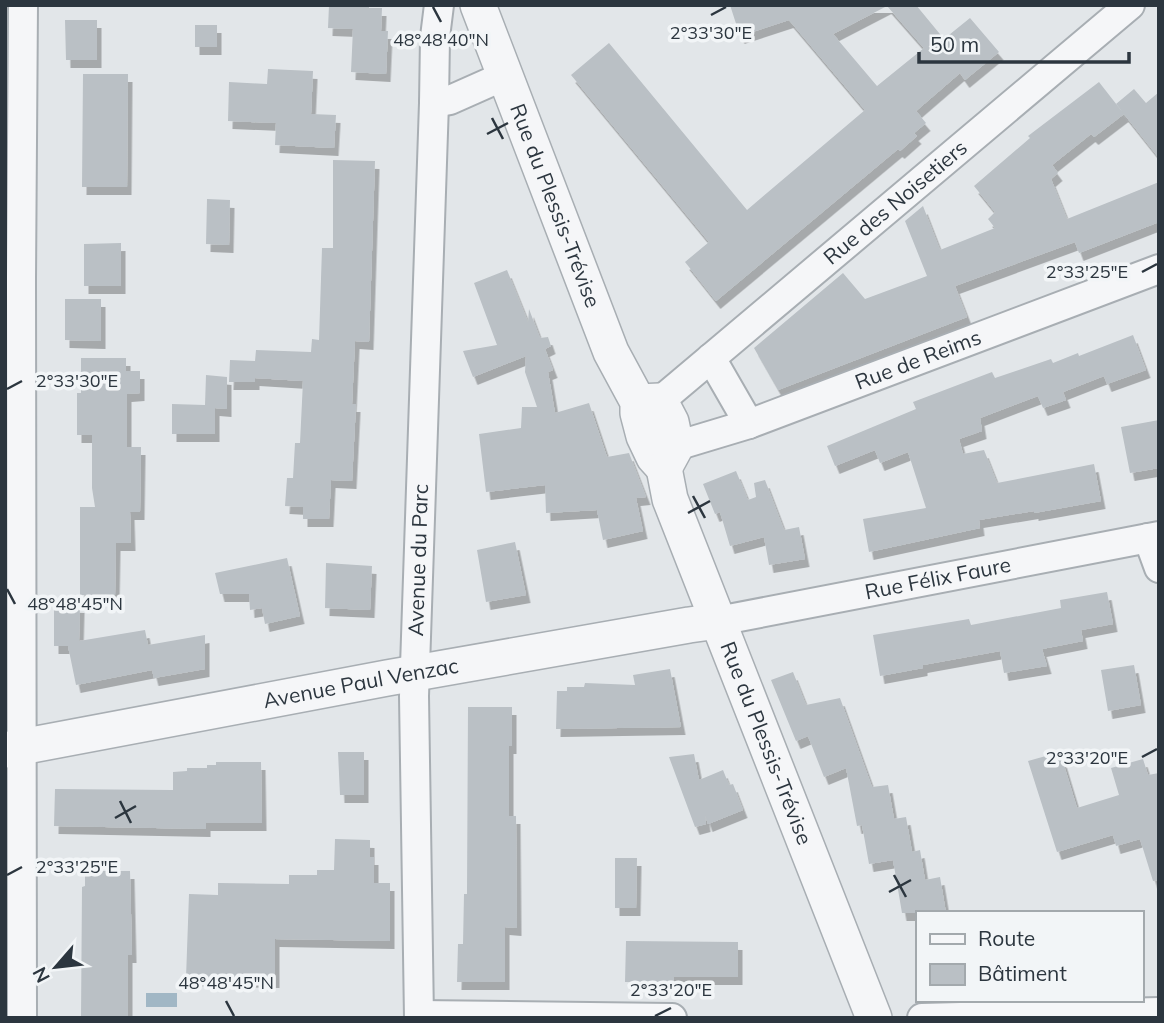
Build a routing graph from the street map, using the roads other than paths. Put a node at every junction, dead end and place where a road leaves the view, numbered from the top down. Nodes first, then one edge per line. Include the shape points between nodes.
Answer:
1 (23, 5) edge
2 (439, 5) edge
3 (478, 5) edge
4 (1130, 5) edge
5 (504, 76) junction
6 (434, 103) junction
7 (1159, 269) edge
8 (13, 277) edge
9 (711, 358) junction
10 (649, 401) junction
11 (749, 424) junction
12 (670, 457) junction
13 (1154, 537) edge
14 (1159, 568) edge
15 (718, 621) junction
16 (415, 674) junction
17 (13, 749) edge
18 (1159, 1012) edge
19 (419, 1016) edge
20 (22, 1018) edge
21 (672, 1018) edge
22 (874, 1018) edge
23 (922, 1018) edge

1 - 8 street
2 - 6 street, Avenue du Parc
3 - 5 street, Rue du Plessis-Trévise
4 - 9 street, Rue des Noisetiers
5 - 6 street
5 - 10 street, Rue du Plessis-Trévise via 611,352
6 - 16 street, Avenue du Parc
7 - 11 street, Rue de Reims
8 - 17 street
9 - 10 street, Rue des Noisetiers
9 - 11 street
10 - 12 street, Rue du Plessis-Trévise via 638,413 644,436 654,457
11 - 12 street, Rue de Reims
12 - 15 street, Rue du Plessis-Trévise via 670,499
13 - 14 street
13 - 15 street, Rue Félix Faure
15 - 16 street, Avenue Paul Venzac
15 - 22 street, Rue du Plessis-Trévise
16 - 17 street, Avenue Paul Venzac
16 - 19 street, Avenue du Parc
17 - 20 street
18 - 23 street
19 - 21 street

